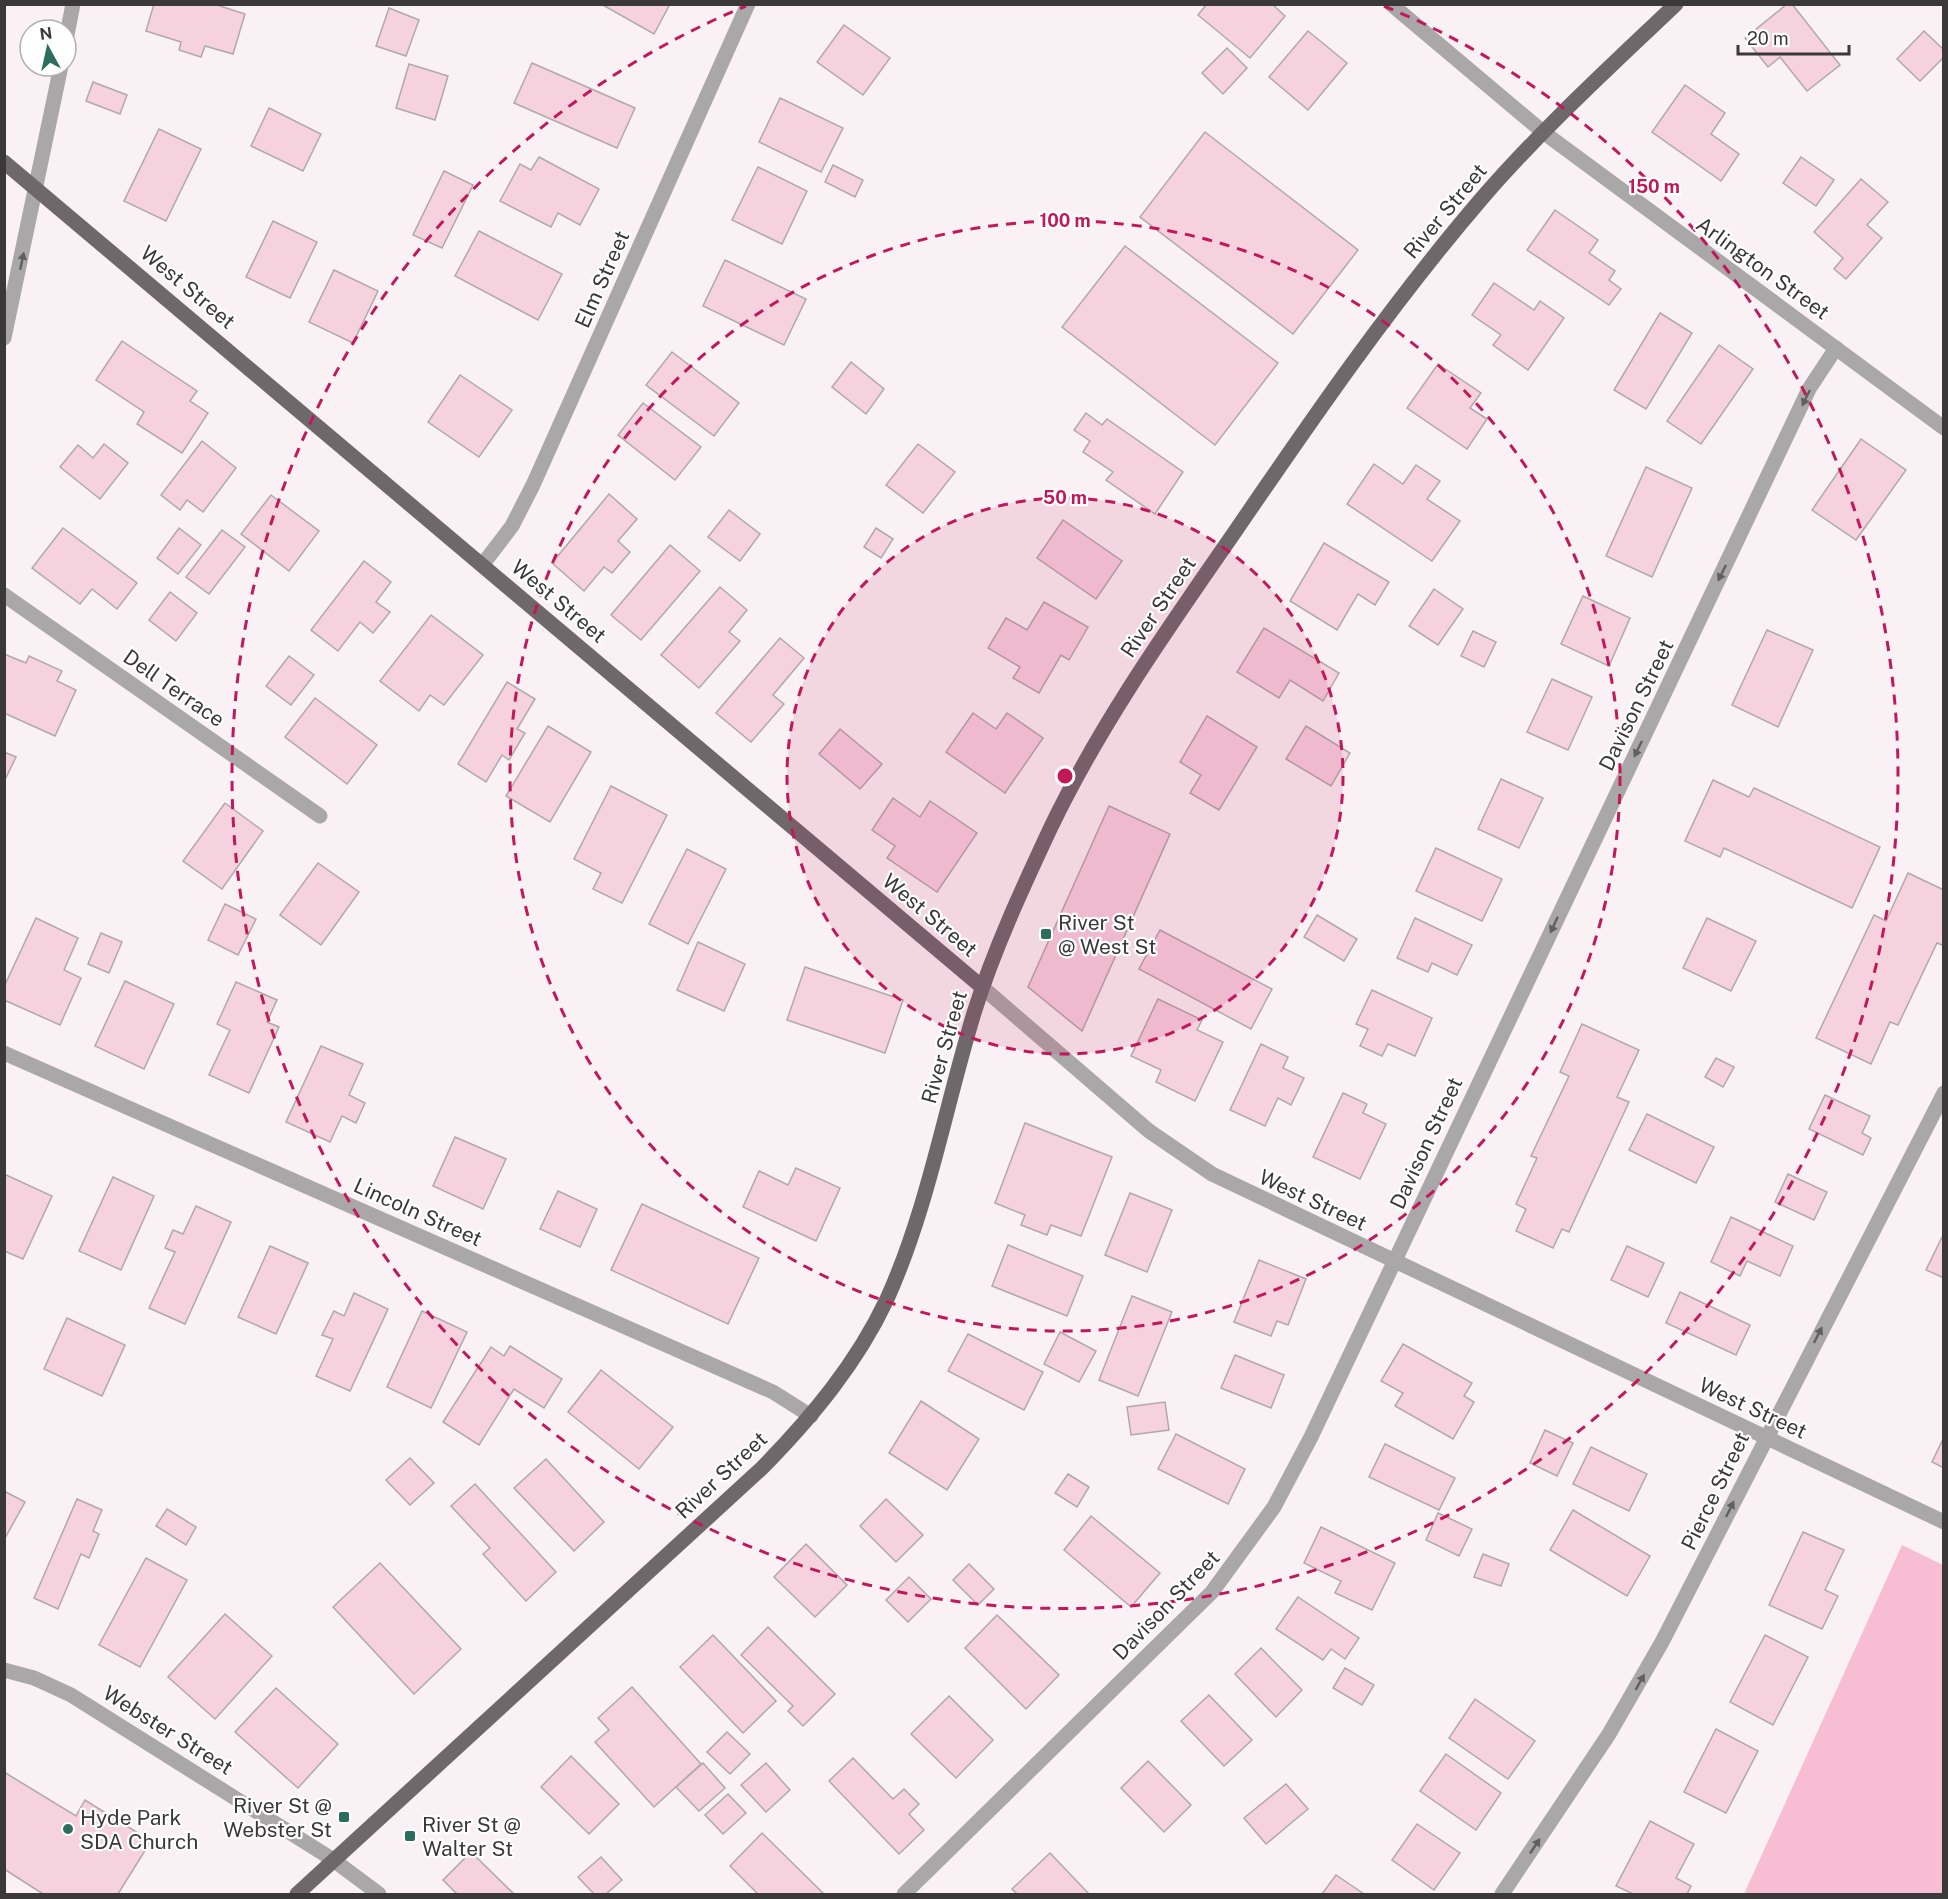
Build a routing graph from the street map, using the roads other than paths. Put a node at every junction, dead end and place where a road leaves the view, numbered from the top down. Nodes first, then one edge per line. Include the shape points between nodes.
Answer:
1 (748, 4) edge
2 (1391, 4) edge
3 (1676, 4) edge
4 (59, 78) edge
5 (1543, 132) junction
6 (4, 162) edge
7 (38, 188) junction
8 (4, 338) edge
9 (1836, 348) junction
10 (1944, 428) edge
11 (483, 564) junction
12 (4, 595) edge
13 (320, 816) dead end
14 (982, 987) junction
15 (4, 1053) edge
16 (1944, 1093) edge
17 (1393, 1262) junction
18 (811, 1416) junction
19 (1766, 1437) junction
20 (1944, 1522) edge
21 (4, 1670) edge
22 (332, 1859) junction
23 (297, 1894) edge
24 (379, 1894) edge
25 (904, 1894) edge
26 (1502, 1894) edge

1 - 11 street, Elm Street via 533,485 512,526
2 - 5 street, Arlington Street
3 - 5 main road, River Street
4 - 7 street
5 - 9 street, Arlington Street
5 - 14 main road, River Street via 1385,317 1134,680 1060,810
6 - 7 main road, West Street
8 -> 7 street
7 - 11 main road, West Street
9 - 10 street, Arlington Street
9 -> 17 street, Davison Street via 1809,389
11 - 14 main road, West Street
12 - 13 street, Dell Terrace
14 - 17 street, West Street via 1171,1148 1235,1186
14 - 18 main road, River Street via 925,1195 901,1263 870,1331
15 - 18 street, Lincoln Street via 773,1392
19 -> 16 street, Pierce Street
17 - 19 street, West Street
17 - 25 street, Davison Street via 1292,1474 1233,1566 1185,1620
18 - 22 main road, River Street via 762,1468
19 - 20 street, West Street
26 -> 19 street, Pierce Street via 1637,1686
21 - 22 street, Webster Street via 72,1695
22 - 23 main road, River Street
22 - 24 street, Webster Street

